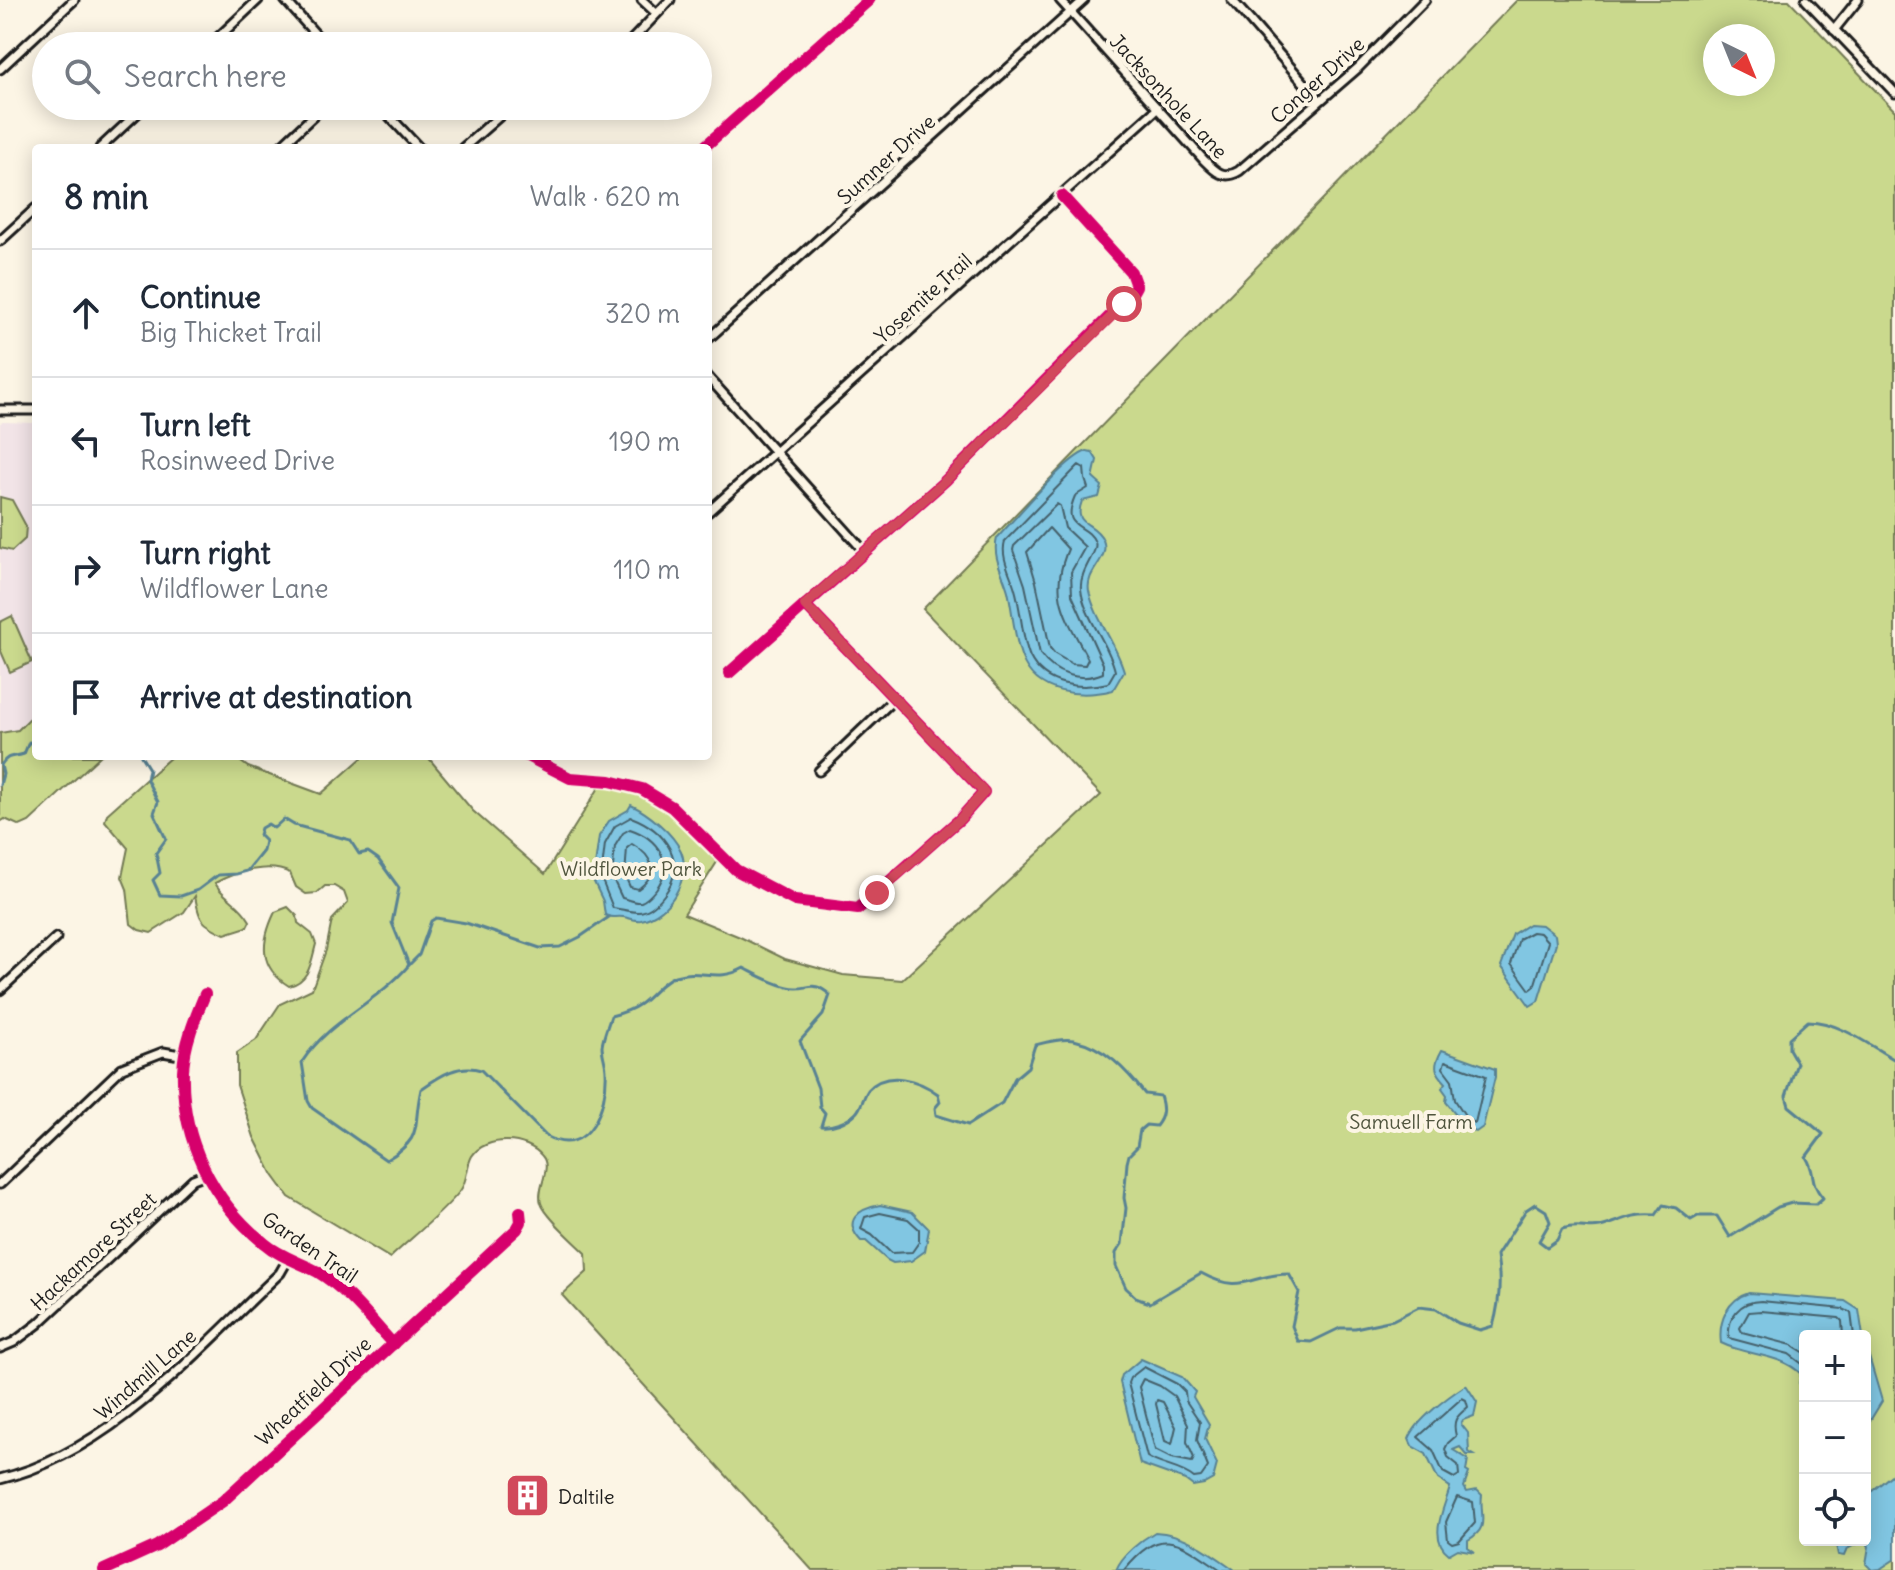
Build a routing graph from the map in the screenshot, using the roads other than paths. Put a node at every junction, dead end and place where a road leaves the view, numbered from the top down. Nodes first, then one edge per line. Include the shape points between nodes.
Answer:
1 (74, 0) edge
2 (258, 0) edge
3 (285, 0) edge
4 (642, 0) edge
5 (670, 0) edge
6 (869, 0) edge
7 (1060, 0) edge
8 (1084, 0) edge
9 (1232, 0) edge
10 (1410, 0) edge
11 (1425, 0) edge
12 (1806, 0) edge
13 (1858, 0) edge
14 (1417, 8) junction
15 (1070, 12) junction
16 (656, 13) junction
17 (1834, 30) junction
18 (40, 32) edge
19 (224, 32) edge
20 (314, 32) edge
21 (639, 32) edge
22 (32, 39) edge
23 (0, 69) edge
24 (1895, 93) edge
25 (1319, 100) junction
26 (1158, 108) junction
27 (130, 120) edge
28 (309, 120) edge
29 (393, 120) edge
30 (495, 120) edge
31 (104, 144) edge
32 (283, 144) edge
33 (415, 144) edge
34 (468, 144) edge
35 (707, 144) edge
36 (1225, 176) joint
37 (1062, 196) junction
38 (32, 212) edge
39 (0, 241) edge
40 (712, 335) edge
41 (712, 381) edge
42 (0, 410) edge
43 (32, 410) edge
44 (775, 452) junction
45 (712, 508) edge
46 (864, 551) junction
47 (805, 605) junction
48 (729, 673) dead end
49 (894, 699) junction
50 (535, 760) edge
51 (819, 771) dead end
52 (56, 938) dead end
53 (0, 990) edge
54 (205, 994) dead end
55 (186, 1056) junction
56 (206, 1174) junction
57 (0, 1184) edge
58 (520, 1212) dead end
59 (288, 1259) junction
60 (393, 1344) junction
61 (0, 1348) edge
62 (0, 1479) edge
63 (104, 1570) edge

1 - 18 street
2 - 19 street
3 - 20 street
4 - 16 street
5 - 16 street
6 - 35 street
7 - 15 street, Jacksonhole Lane
8 - 15 street, Sumner Drive
9 - 25 street
10 - 14 street
11 - 14 street, Conger Drive
12 - 17 street
13 - 17 street
14 - 25 street, Conger Drive
15 - 26 street, Jacksonhole Lane
15 - 40 street, Sumner Drive
16 - 21 street
17 - 24 street
22 - 23 street
25 - 36 street, Conger Drive via 1239,171
26 - 36 street, Jacksonhole Lane
26 - 37 street, Yosemite Trail
27 - 31 street
28 - 32 street
29 - 33 street
30 - 34 street
37 - 44 street, Yosemite Trail
37 - 46 street via 1131,272 1136,286 1131,295 946,480
38 - 39 street
41 - 44 street
42 - 43 street
44 - 45 street, Yosemite Trail
44 - 46 street
46 - 47 street
47 - 48 street
47 - 49 street
49 - 50 street via 984,792 858,909 795,901 736,870 672,807 642,789 570,778
49 - 51 street
52 - 53 street
54 - 55 street, Garden Trail
55 - 56 street, Garden Trail via 190,1136
55 - 57 street via 163,1052 122,1068
56 - 59 street, Garden Trail via 241,1223
56 - 61 street, Hackamore Street via 193,1179 38,1324
58 - 60 street, Wheatfield Drive via 517,1229
59 - 60 street, Garden Trail via 336,1284
59 - 62 street, Windmill Lane via 280,1273 123,1418 57,1460
60 - 63 street, Wheatfield Drive via 223,1501 157,1546

